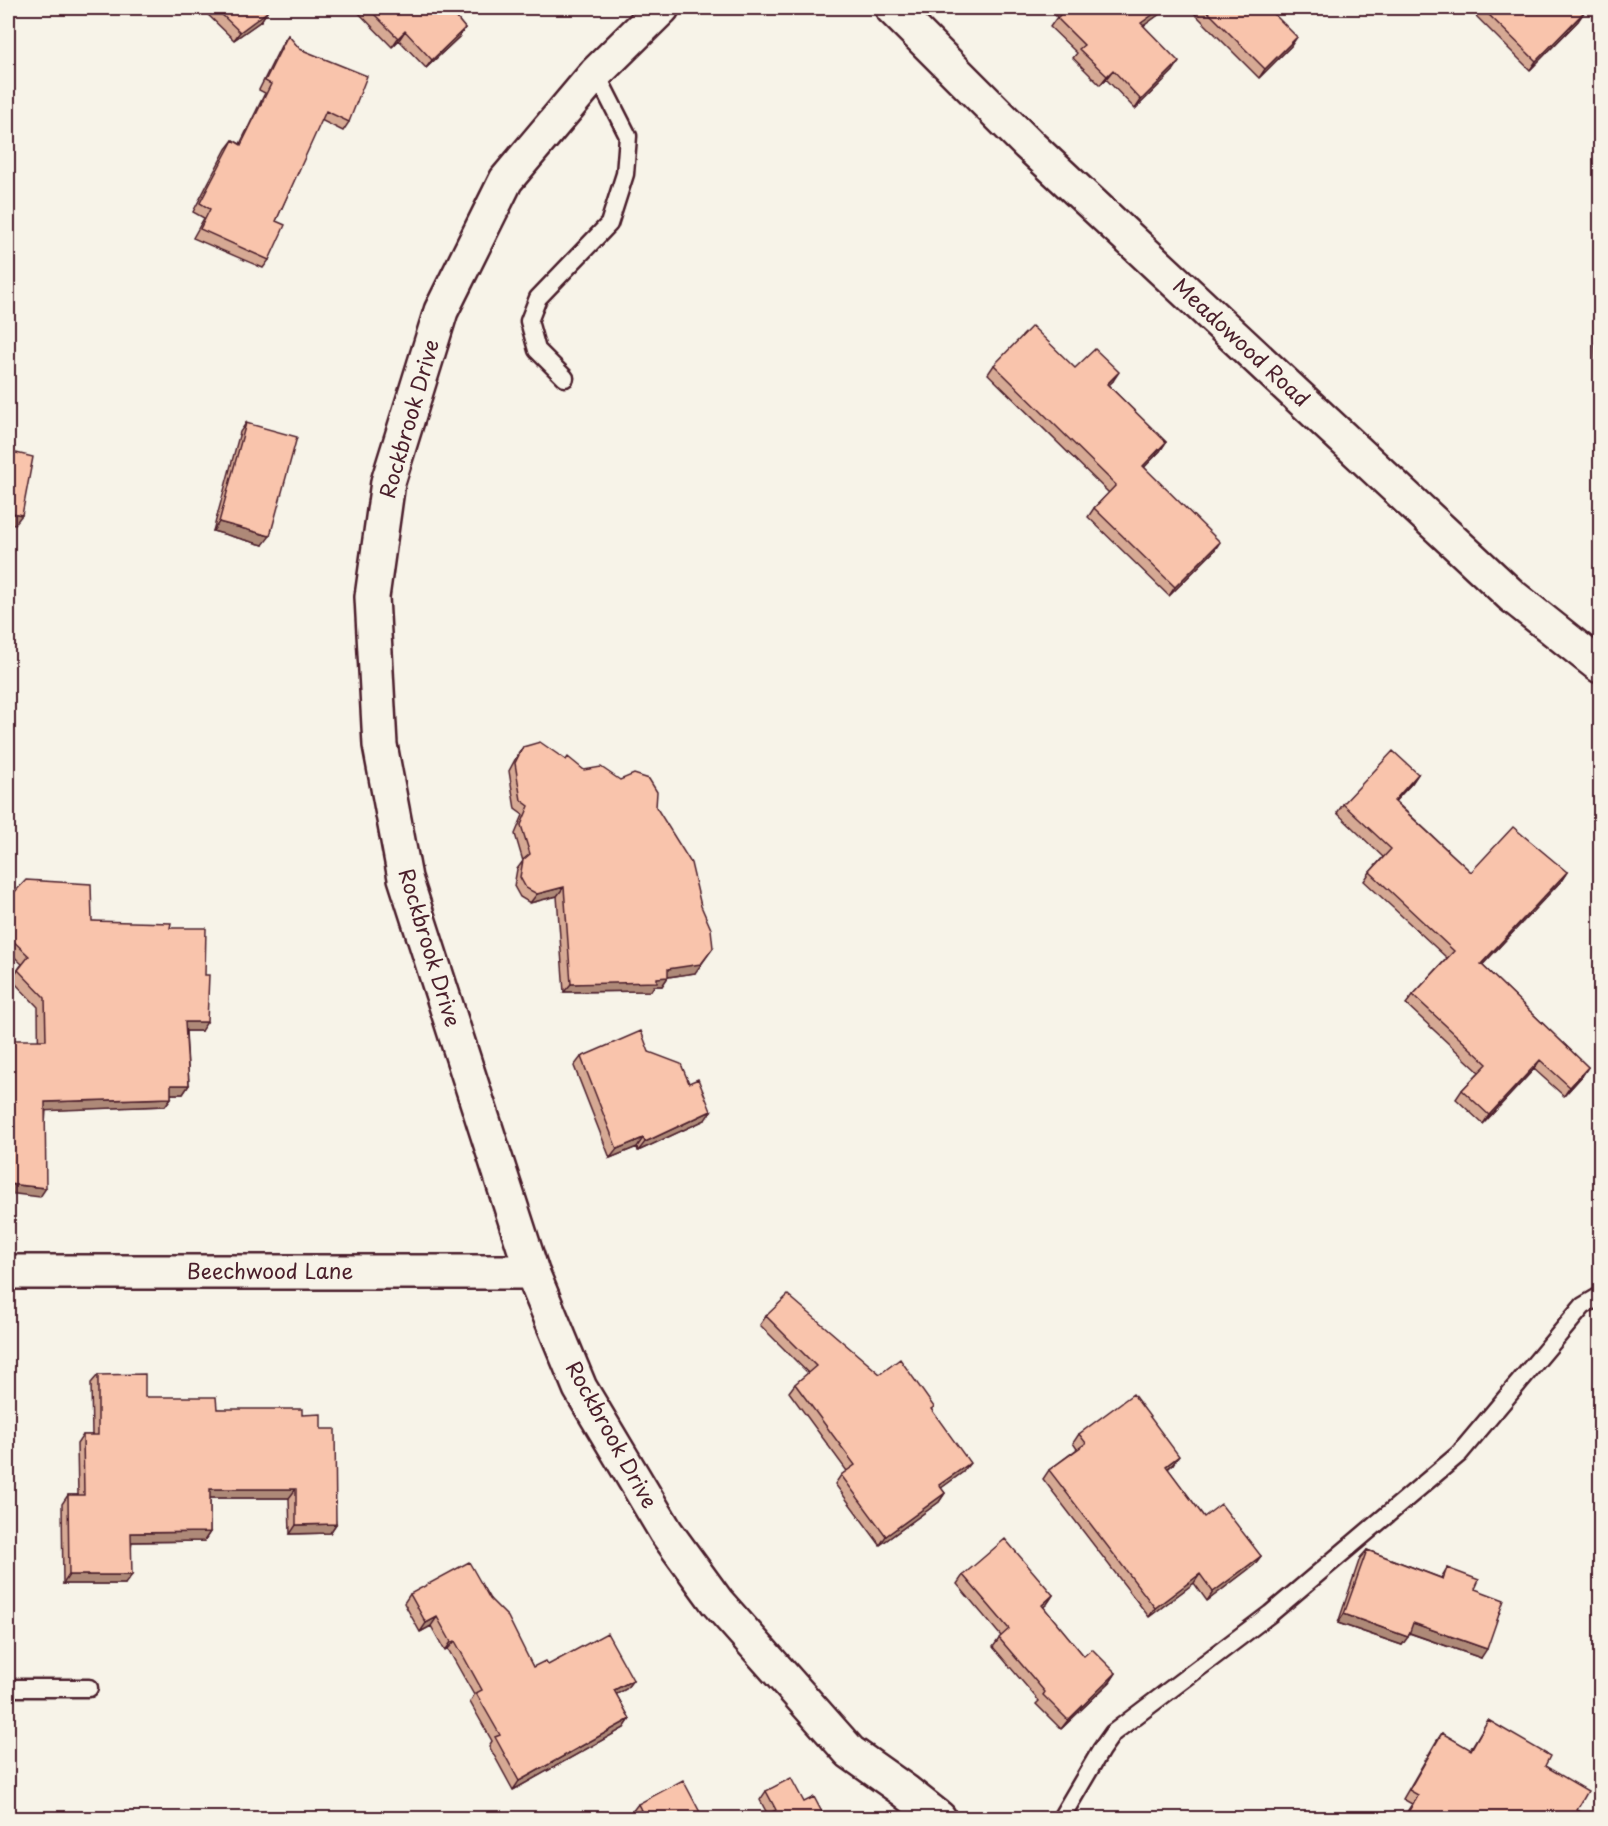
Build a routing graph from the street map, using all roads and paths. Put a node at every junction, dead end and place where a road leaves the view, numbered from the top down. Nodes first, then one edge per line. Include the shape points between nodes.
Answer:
1 (662, 8) edge
2 (892, 8) edge
3 (596, 73) junction
4 (565, 378) dead end
5 (1600, 666) edge
6 (8, 1272) edge
7 (532, 1272) junction
8 (1600, 1296) edge
9 (8, 1688) edge
10 (89, 1688) dead end
11 (939, 1818) edge
12 (1061, 1818) edge

1 - 3 street, Rockbrook Drive
2 - 5 street, Meadowood Road via 1028,144 1512,596
3 - 4 lane via 628,136 626,174 609,224 538,298 529,321 537,350
3 - 7 street, Rockbrook Drive via 506,180 441,311 388,482 372,597 380,745 405,878
6 - 7 street, Beechwood Lane
7 - 11 street, Rockbrook Drive via 580,1388 666,1532 717,1602 850,1752
8 - 12 lane via 1582,1306 1459,1454 1269,1614 1113,1733
9 - 10 lane

